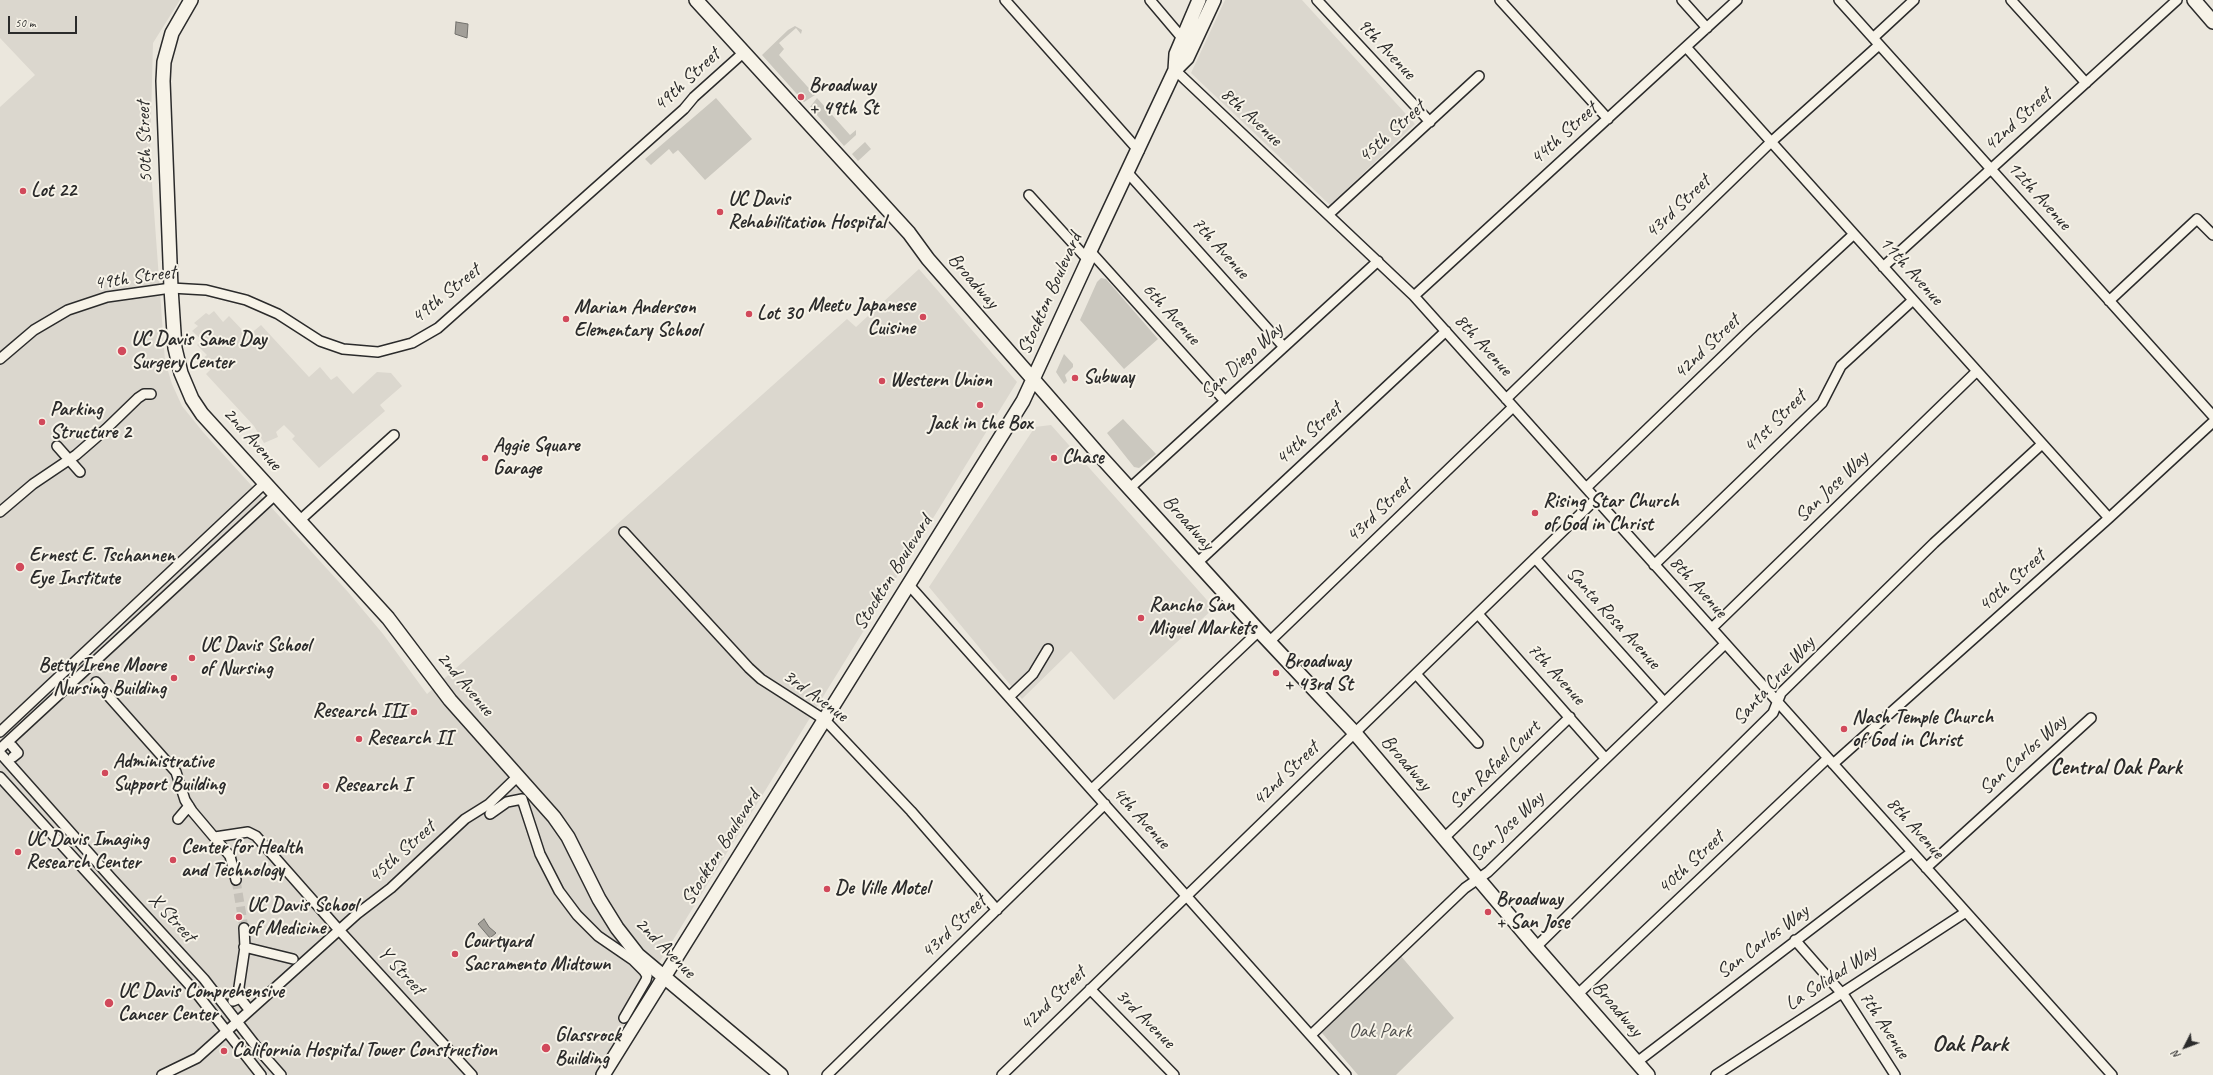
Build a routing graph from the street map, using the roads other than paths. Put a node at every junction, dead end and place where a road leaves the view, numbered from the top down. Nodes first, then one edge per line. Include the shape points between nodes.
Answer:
1 (191, 0) edge
2 (696, 0) edge
3 (1006, 0) edge
4 (1150, 0) edge
5 (1199, 0) edge
6 (1214, 0) edge
7 (1317, 0) edge
8 (1500, 0) edge
9 (1682, 0) edge
10 (1737, 0) edge
11 (1839, 0) edge
12 (1914, 0) edge
13 (2011, 0) edge
14 (2177, 0) edge
15 (2194, 0) edge
16 (2213, 22) edge
17 (1707, 28) junction
18 (1873, 38) junction
19 (1183, 39) junction
20 (1879, 45) junction
21 (1686, 47) junction
22 (743, 53) junction
23 (1175, 70) junction
24 (1479, 76) dead end
25 (2086, 83) junction
26 (1608, 118) junction
27 (1430, 122) junction
28 (1771, 142) junction
29 (1138, 151) junction
30 (1991, 169) junction
31 (1128, 173) junction
32 (1029, 195) dead end
33 (1329, 214) junction
34 (1854, 234) junction
35 (2213, 234) edge
36 (1089, 256) junction
37 (1378, 261) junction
38 (1883, 267) junction
39 (171, 288) junction
40 (1414, 296) junction
41 (1913, 300) junction
42 (2109, 301) junction
43 (1446, 331) junction
44 (1284, 347) junction
45 (0, 359) edge
46 (1977, 371) junction
47 (1034, 380) junction
48 (151, 394) dead end
49 (1506, 398) junction
50 (1225, 401) junction
51 (1513, 407) junction
52 (2213, 416) edge
53 (2213, 422) edge
54 (394, 435) dead end
55 (2042, 444) junction
56 (57, 446) dead end
57 (69, 459) junction
58 (80, 472) dead end
59 (265, 483) junction
60 (1130, 488) junction
61 (1586, 488) junction
62 (275, 494) junction
63 (1596, 499) junction
64 (0, 512) edge
65 (2109, 518) junction
66 (299, 520) junction
67 (624, 532) dead end
68 (1535, 558) junction
69 (1197, 563) junction
70 (1654, 565) junction
71 (909, 585) junction
72 (1478, 614) junction
73 (1712, 628) junction
74 (1259, 632) junction
75 (1269, 642) junction
76 (1725, 644) junction
77 (1048, 650) dead end
78 (1416, 674) junction
79 (96, 682) dead end
80 (1009, 697) junction
81 (1664, 702) junction
82 (1778, 703) junction
83 (1570, 717) junction
84 (2091, 718) dead end
85 (825, 720) junction
86 (0, 732) edge
87 (1354, 732) junction
88 (1478, 743) dead end
89 (0, 749) edge
90 (0, 753) edge
91 (1605, 758) junction
92 (1831, 761) junction
93 (518, 776) junction
94 (0, 778) edge
95 (1092, 789) junction
96 (1105, 804) junction
97 (189, 806) junction
98 (490, 814) dead end
99 (178, 819) dead end
100 (215, 837) junction
101 (1444, 838) junction
102 (1912, 852) junction
103 (1926, 868) junction
104 (1478, 878) junction
105 (236, 880) tunnel mouth
106 (1187, 895) junction
107 (997, 910) junction
108 (1966, 912) junction
109 (244, 928) tunnel mouth
110 (339, 930) junction
111 (1795, 940) junction
112 (1536, 947) junction
113 (244, 948) junction
114 (293, 959) dead end
115 (664, 978) junction
116 (1090, 989) junction
117 (1841, 992) junction
118 (1578, 994) junction
119 (246, 1007) dead end
120 (624, 1018) dead end
121 (238, 1021) junction
122 (227, 1032) junction
123 (1311, 1034) junction
124 (1637, 1062) junction
125 (162, 1075) edge
126 (261, 1075) edge
127 (281, 1075) edge
128 (472, 1075) edge
129 (603, 1075) edge
130 (781, 1075) edge
131 (827, 1075) edge
132 (1002, 1075) edge
133 (1174, 1075) edge
134 (1346, 1075) edge
135 (1648, 1075) edge
136 (1716, 1075) edge
137 (1895, 1075) edge
138 (2112, 1075) edge

1 - 39 main road, 50th Street via 172,33 164,62
2 - 22 main road, Broadway
3 - 29 street
4 - 19 street
5 - 19 main road, Stockton Boulevard
6 - 23 main road, Stockton Boulevard via 1187,58
7 - 27 street, 9th Avenue
8 - 26 street
9 - 17 street
10 - 17 street, 44th Street
11 - 18 street, 12th Avenue
12 - 18 street
13 - 25 street
14 - 25 street, 42nd Street
15 - 16 main road
17 - 21 street, 44th Street
18 - 20 street, 12th Avenue
19 - 23 main road, Stockton Boulevard via 1176,54
20 - 28 street, 43rd Street
20 - 30 street, 12th Avenue
21 - 26 street, 44th Street
21 - 28 street, 11th Avenue
22 - 39 street, 49th Street via 684,109 438,328 412,344 378,352 343,349 320,340 278,314 246,300 206,290
22 - 47 main road, Broadway via 909,233 928,259
23 - 29 main road, Stockton Boulevard
23 - 33 street, 8th Avenue
24 - 27 street, 45th Street
25 - 30 street, 42nd Street
26 - 40 street, 44th Street
27 - 33 street, 45th Street
28 - 34 street, 11th Avenue
28 - 49 street, 43rd Street
29 - 31 main road, Stockton Boulevard
30 - 38 street, 42nd Street
30 - 42 street, 12th Avenue
31 - 36 main road, Stockton Boulevard
31 - 44 street, 7th Avenue
32 - 36 street, 6th Avenue
33 - 37 street, 8th Avenue
34 - 38 street, 11th Avenue
34 - 61 street, 42nd Street
35 - 42 street via 2197,219
36 - 47 main road, Stockton Boulevard
36 - 50 street, 6th Avenue
37 - 40 street, 8th Avenue
37 - 44 street, San Diego Way
38 - 41 street, 11th Avenue
39 - 45 street, 49th Street via 106,297 68,310 34,330
39 - 59 main road, 2nd Avenue via 175,348 184,383 202,414
40 - 43 street, 8th Avenue
41 - 46 street, 11th Avenue
41 - 70 street, 41st Street via 1841,366 1822,403
42 - 52 street, 12th Avenue
43 - 49 street, 8th Avenue
43 - 69 street, 44th Street
44 - 50 street, San Diego Way
46 - 55 street, 11th Avenue
46 - 73 street, San Jose Way
47 - 60 main road, Broadway
47 - 71 main road, Stockton Boulevard
48 - 57 street via 144,394 138,398 106,429
49 - 51 street, 8th Avenue
50 - 60 street, San Diego Way
51 - 61 street, 8th Avenue
51 - 75 street, 43rd Street
53 - 65 street, 40th Street
54 - 66 street
55 - 65 street, 11th Avenue
55 - 82 street, Santa Cruz Way via 1934,543 1781,693
56 - 57 street
57 - 58 street
57 - 64 street via 33,484
59 - 62 main road, 2nd Avenue
59 - 86 street
60 - 69 main road, Broadway
61 - 63 street, 8th Avenue
62 - 66 main road, 2nd Avenue
62 - 89 street
63 - 68 street, 42nd Street
63 - 70 street, 8th Avenue
65 - 92 street, 40th Street
66 - 93 main road, 2nd Avenue via 388,618 450,700
67 - 85 street, 3rd Avenue via 749,668 761,679
68 - 72 street, 42nd Street
68 - 81 street, Santa Rosa Avenue
69 - 74 main road, Broadway
70 - 73 street, 8th Avenue
71 - 80 street, 4th Avenue
71 - 85 main road, Stockton Boulevard
72 - 78 street, 42nd Street
72 - 83 street, 7th Avenue
73 - 76 street, 8th Avenue
74 - 75 main road, Broadway
74 - 95 street
75 - 87 main road, Broadway
76 - 81 street, San Jose Way
76 - 82 street, 8th Avenue
77 - 80 street via 1033,674
78 - 87 street, 42nd Street
78 - 88 street
79 - 97 street via 176,772
80 - 95 street, 4th Avenue
81 - 91 street, San Jose Way
82 - 92 street, 8th Avenue
82 - 112 street, Santa Cruz Way via 1773,713
83 - 91 street, 7th Avenue
83 - 101 street, San Rafael Court
84 - 103 street, San Carlos Way
85 - 107 street, 3rd Avenue via 911,811
85 - 115 main road, Stockton Boulevard
87 - 101 main road, Broadway
87 - 106 street, 42nd Street
90 - 121 street, X Street via 204,979
91 - 104 street, San Jose Way via 1488,872
92 - 102 street, 8th Avenue
92 - 118 street, 40th Street
93 - 110 street, 45th Street via 489,804 465,820 391,888
93 - 115 main road, 2nd Avenue via 568,837 599,899 617,928 638,955
94 - 122 street, X Street via 194,990
95 - 96 street, 4th Avenue
96 - 106 street, 4th Avenue
96 - 107 street, 43rd Street
97 - 99 street
97 - 100 street
98 - 120 street via 507,802 522,800 540,854 559,892 598,936 633,960 644,971 646,980
100 - 105 street via 230,856
100 - 110 street, Y Street via 248,832 256,836
101 - 104 main road, Broadway
102 - 103 street, 8th Avenue
102 - 111 street, San Carlos Way
103 - 108 street, 8th Avenue
104 - 112 main road, Broadway
104 - 123 street, San Jose Way
106 - 116 street, 42nd Street
106 - 123 street, 4th Avenue
107 - 131 street, 43rd Street
108 - 117 street, La Solidad Way
108 - 138 street, 8th Avenue
109 - 113 street
110 - 121 street, 45th Street
110 - 128 street, Y Street
111 - 117 street, 7th Avenue
111 - 124 street, San Carlos Way
112 - 118 main road, Broadway
113 - 114 street
113 - 119 street via 236,1000
115 - 129 main road, Stockton Boulevard
115 - 130 main road, 2nd Avenue
116 - 132 street, 42nd Street
116 - 133 street, 3rd Avenue
117 - 136 street, La Solidad Way
117 - 137 street, 7th Avenue
118 - 124 main road, Broadway
121 - 122 street, 45th Street
121 - 127 street, X Street
122 - 125 street, 45th Street via 197,1058
122 - 126 street, X Street
123 - 134 street, 4th Avenue
124 - 135 main road, Broadway

